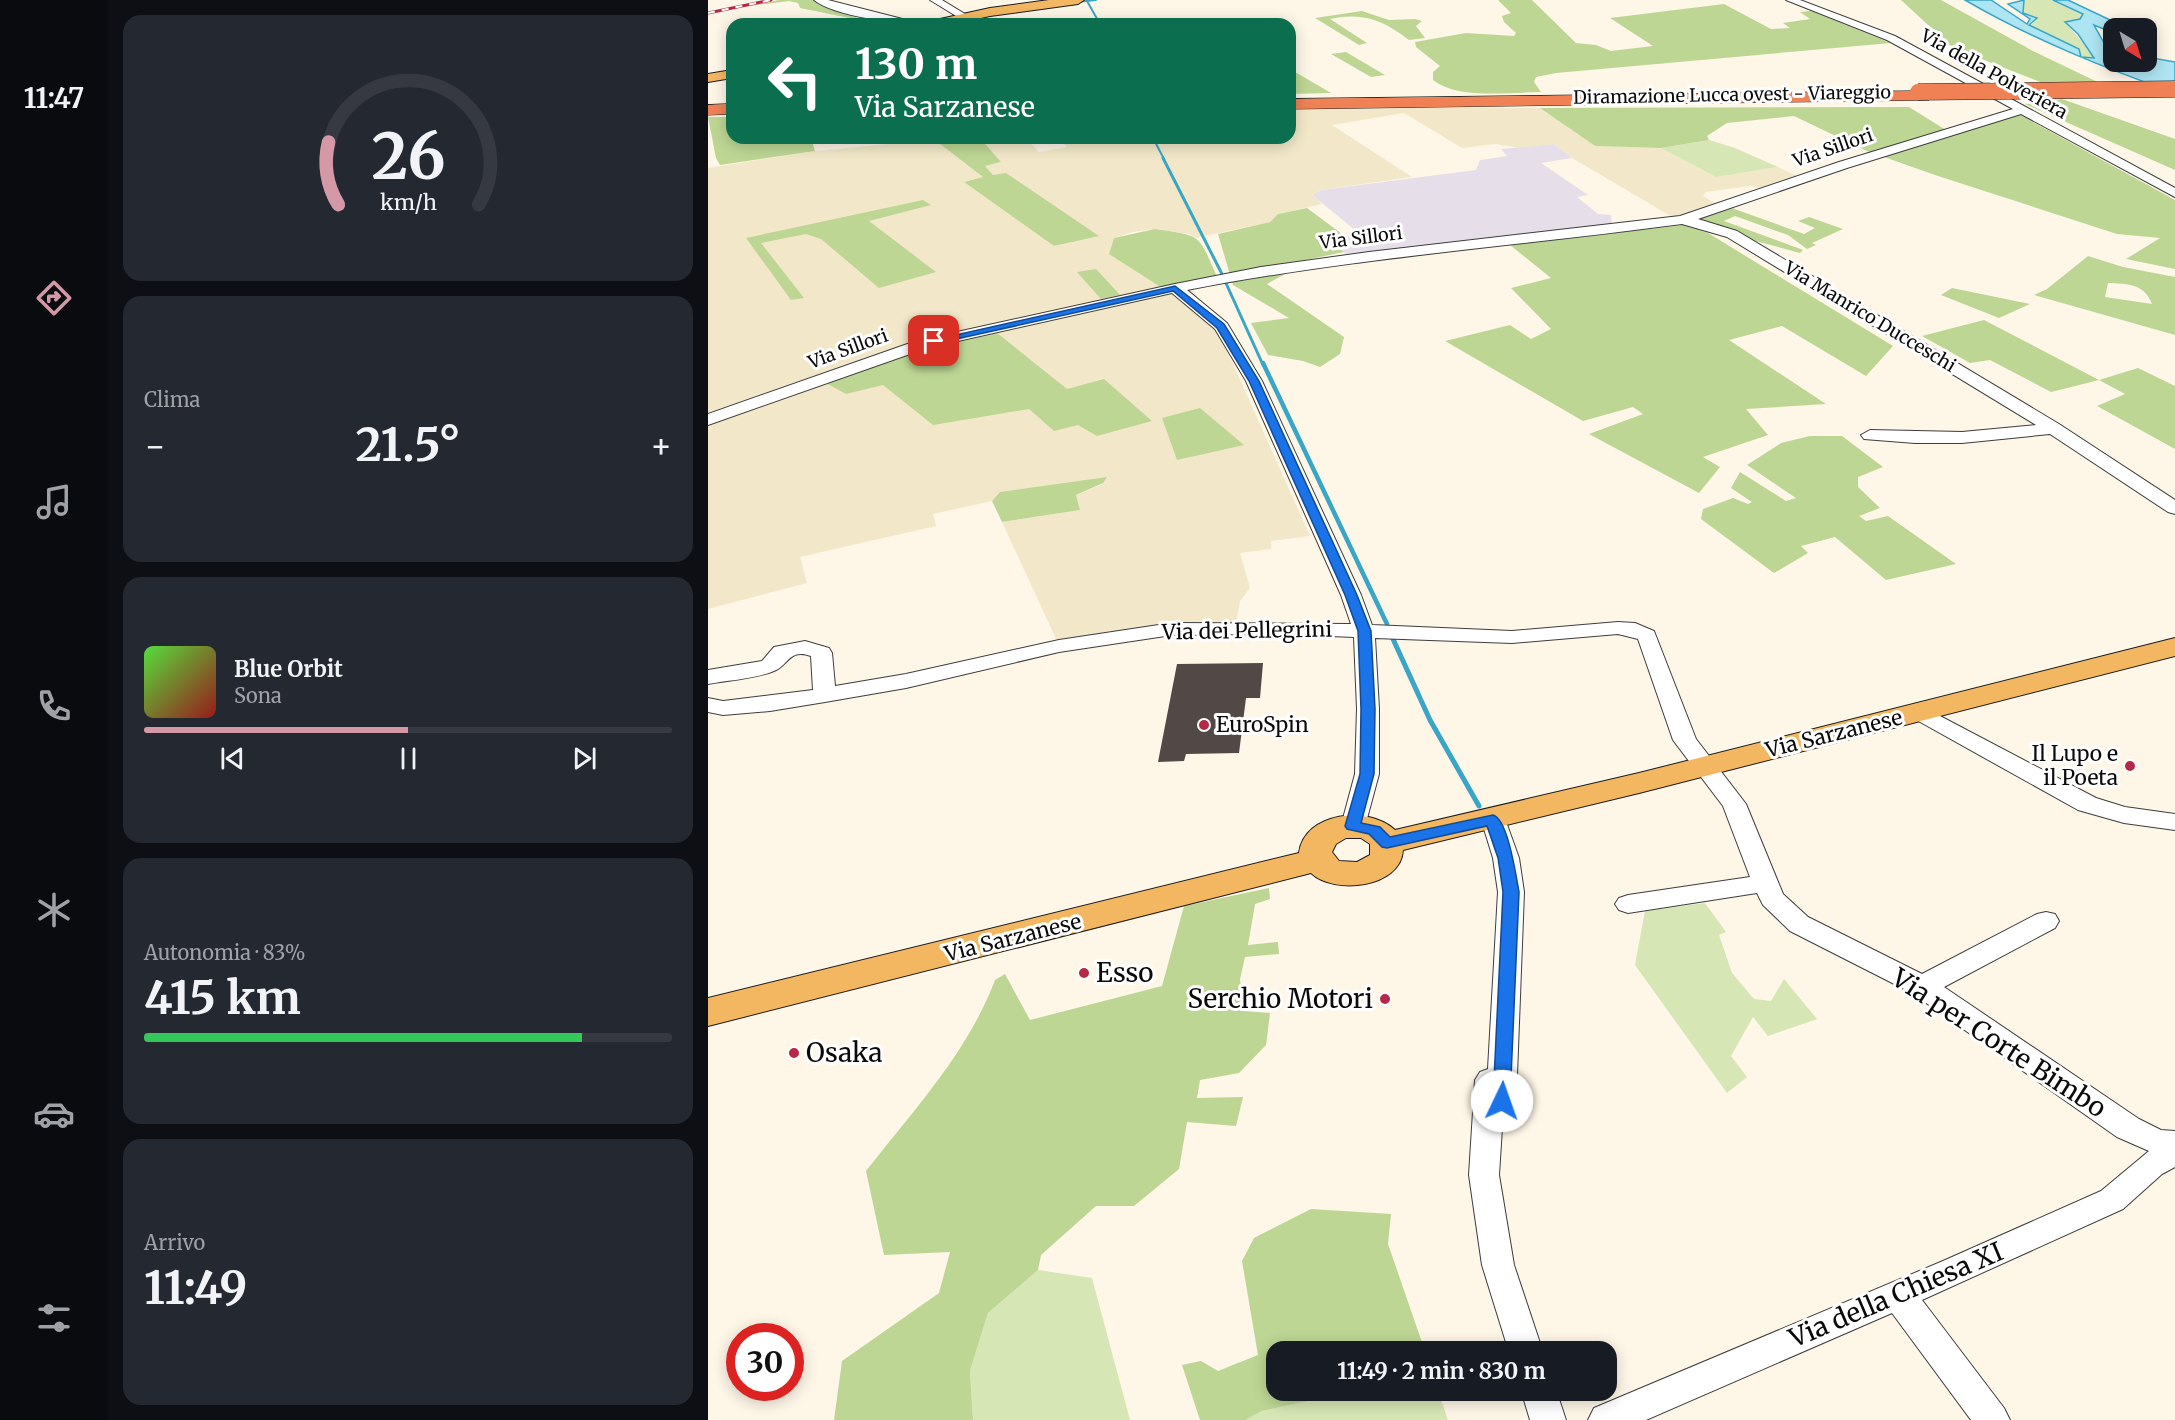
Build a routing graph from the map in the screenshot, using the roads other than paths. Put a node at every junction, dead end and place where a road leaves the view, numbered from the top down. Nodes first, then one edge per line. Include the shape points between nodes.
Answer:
1 (819, 0) edge
2 (935, 0) edge
3 (1078, 0) edge
4 (1791, 0) edge
5 (965, 17) junction
6 (889, 18) edge
7 (961, 18) edge
8 (726, 75) edge
9 (708, 78) edge
10 (2175, 91) edge
11 (1296, 102) edge
12 (708, 108) edge
13 (726, 108) edge
14 (2022, 110) junction
15 (2175, 192) edge
16 (1682, 220) junction
17 (1175, 288) junction
18 (708, 420) edge
19 (2052, 428) junction
20 (1870, 435) dead end
21 (2175, 508) edge
22 (1364, 631) junction
23 (2175, 647) edge
24 (708, 677) edge
25 (825, 695) junction
26 (708, 705) edge
27 (1921, 713) junction
28 (1704, 767) junction
29 (1493, 819) junction
30 (2175, 822) edge
31 (1353, 826) junction
32 (1387, 843) junction
33 (1317, 860) junction
34 (1767, 883) junction
35 (1628, 904) dead end
36 (2046, 921) dead end
37 (1922, 986) junction
38 (708, 1012) edge
39 (2175, 1143) edge
40 (2175, 1152) edge
41 (1898, 1295) junction
42 (1522, 1341) edge
43 (1542, 1401) edge
44 (1548, 1420) edge
45 (1606, 1420) edge
46 (1992, 1420) edge

1 - 6 street
2 - 5 street
3 - 5 main road
4 - 14 street, Via della Polveriera via 1891,38
5 - 7 main road
8 - 9 main road
10 - 11 highway, Diramazione Lucca ovest - Viareggio, bridge
12 - 13 highway
14 - 15 street, Via della Polveriera
14 - 16 street, Via Sillori
16 - 17 street, Via Sillori via 1370,256
16 - 19 street, Via Manrico Ducceschi via 1732,234
17 - 18 street, Via Sillori via 921,344
17 - 22 street via 1221,326 1254,381
19 - 20 street via 1977,436
19 - 21 street, Via Manrico Ducceschi
22 - 25 street, Via dei Pellegrini via 1172,629 1059,646
22 - 28 street, Via dei Pellegrini via 1512,637 1618,628 1640,630 1647,635 1685,740
22 - 31 street via 1367,774
23 - 27 main road, Via Sarzanese
24 - 25 street via 769,666 782,652 805,647 821,653
25 - 26 street, Via dei Pellegrini via 770,704 723,708
27 - 28 main road, Via Sarzanese
27 - 30 street via 2087,804 2124,815
28 - 29 main road, Via Sarzanese
28 - 34 street, Via per Corte Bimbo via 1734,804
29 - 32 main road, Via Sarzanese
29 - 42 street via 1506,858 1511,892 1496,1089 1484,1175 1498,1265
31 - 32 main road via 1374,830
31 - 33 main road via 1341,827 1322,837 1315,852
32 - 33 main road via 1386,859 1358,874 1333,872
33 - 38 main road, Via Sarzanese
34 - 35 street
34 - 37 street, Via per Corte Bimbo via 1772,899 1799,924
36 - 37 street
37 - 39 street, Via per Corte Bimbo via 2128,1128 2157,1142
40 - 41 street, Via della Chiesa XI via 2151,1165 2112,1200
41 - 45 street, Via della Chiesa XI
41 - 46 street
43 - 44 street

